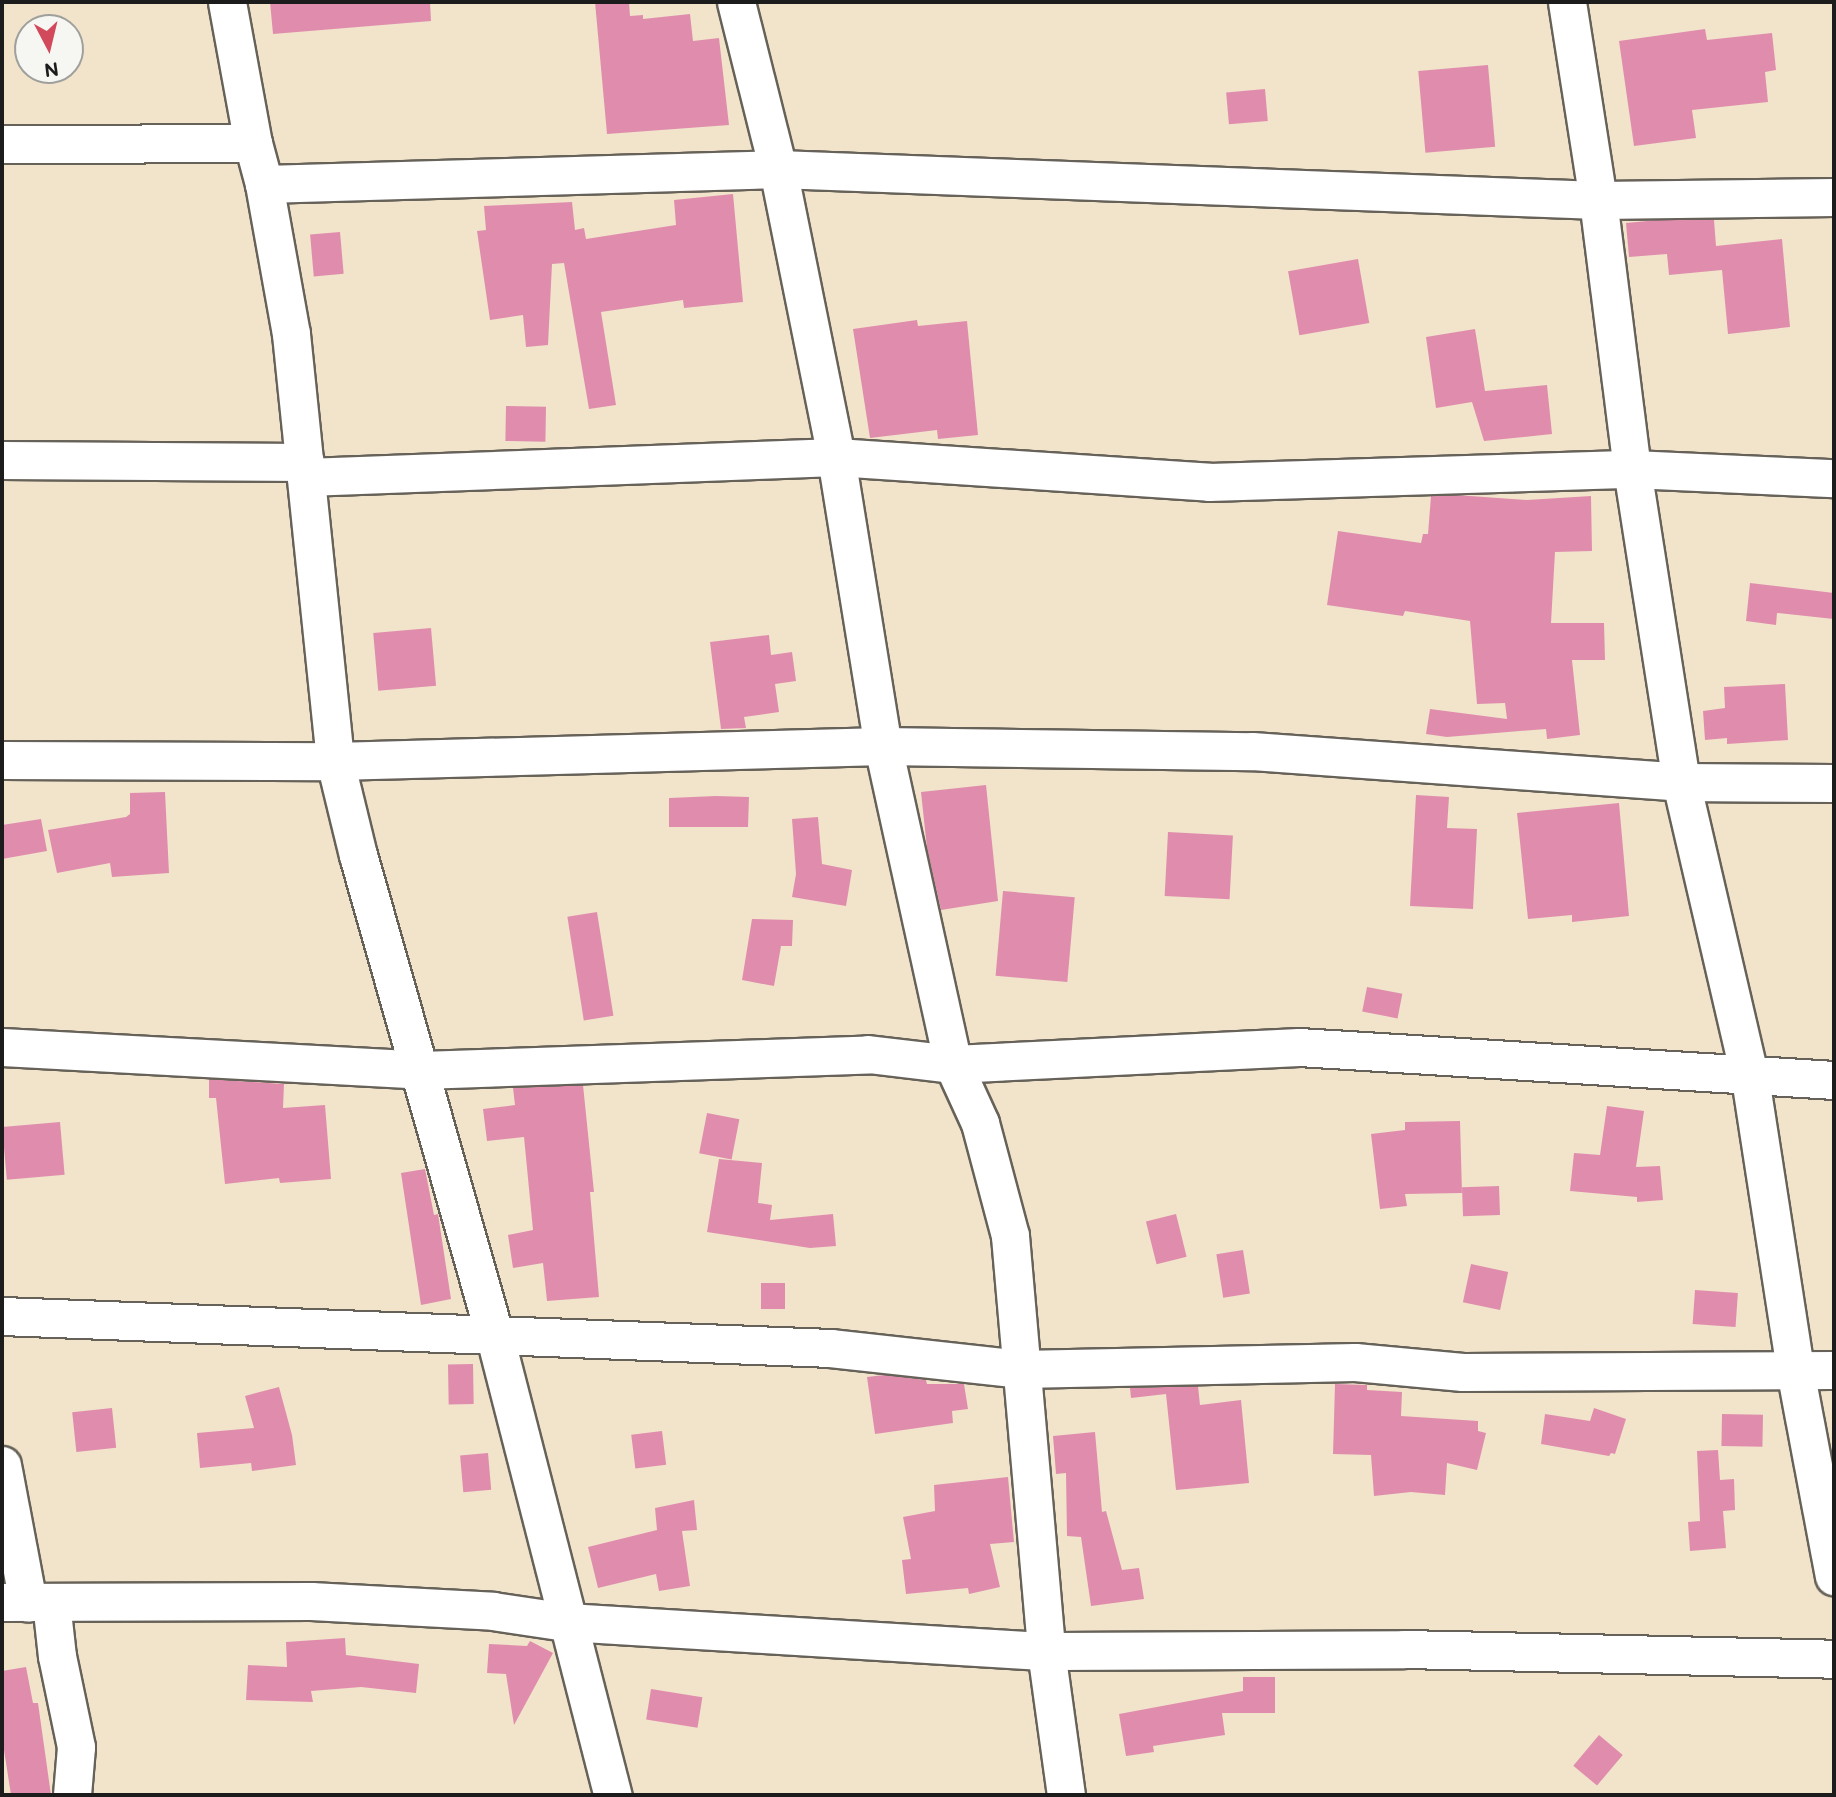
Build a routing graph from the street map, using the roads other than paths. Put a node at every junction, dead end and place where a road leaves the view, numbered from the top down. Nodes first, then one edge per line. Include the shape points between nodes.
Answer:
1 (227, 2) edge
2 (736, 2) edge
3 (1567, 2) edge
4 (2, 144) edge
5 (253, 144) junction
6 (778, 169) junction
7 (264, 184) junction
8 (1834, 197) edge
9 (1598, 200) junction
10 (836, 457) junction
11 (2, 460) edge
12 (306, 469) junction
13 (1632, 469) junction
14 (1834, 478) edge
15 (883, 746) junction
16 (2, 760) edge
17 (335, 761) junction
18 (1681, 782) junction
19 (1834, 783) edge
20 (2, 1047) edge
21 (953, 1064) junction
22 (421, 1070) junction
23 (1750, 1078) junction
24 (1834, 1080) edge
25 (2, 1316) edge
26 (495, 1336) junction
27 (1020, 1369) junction
28 (1795, 1370) junction
29 (1834, 1370) edge
30 (2, 1465) edge
31 (1834, 1576) edge
32 (27, 1602) edge
33 (567, 1622) junction
34 (1045, 1651) junction
35 (1834, 1659) edge
36 (72, 1795) edge
37 (613, 1795) edge
38 (1066, 1795) edge

1 - 5 street
2 - 6 street
3 - 9 street
4 - 5 street
5 - 7 street
6 - 7 street
6 - 9 street
6 - 10 street
7 - 12 street via 290,334
8 - 9 street
9 - 13 street
10 - 12 street
10 - 13 street via 1209,482
10 - 15 street
11 - 12 street
12 - 17 street
13 - 14 street
13 - 18 street
15 - 17 street
15 - 18 street via 1252,751
15 - 21 street
16 - 17 street
17 - 22 street
18 - 19 street
18 - 23 street
20 - 22 street
21 - 22 street via 868,1054
21 - 23 street via 1299,1047
21 - 27 street via 980,1123 1010,1236
22 - 26 street
23 - 24 street
23 - 28 street
25 - 26 street
26 - 27 street via 830,1348
26 - 33 street
27 - 28 street via 1355,1362 1463,1372
27 - 34 street
28 - 29 street
28 - 31 street
30 - 32 street
32 - 33 street via 311,1601 493,1611
32 - 36 street via 57,1656 76,1747
33 - 34 street
33 - 37 street
34 - 35 street via 1404,1649
34 - 38 street

